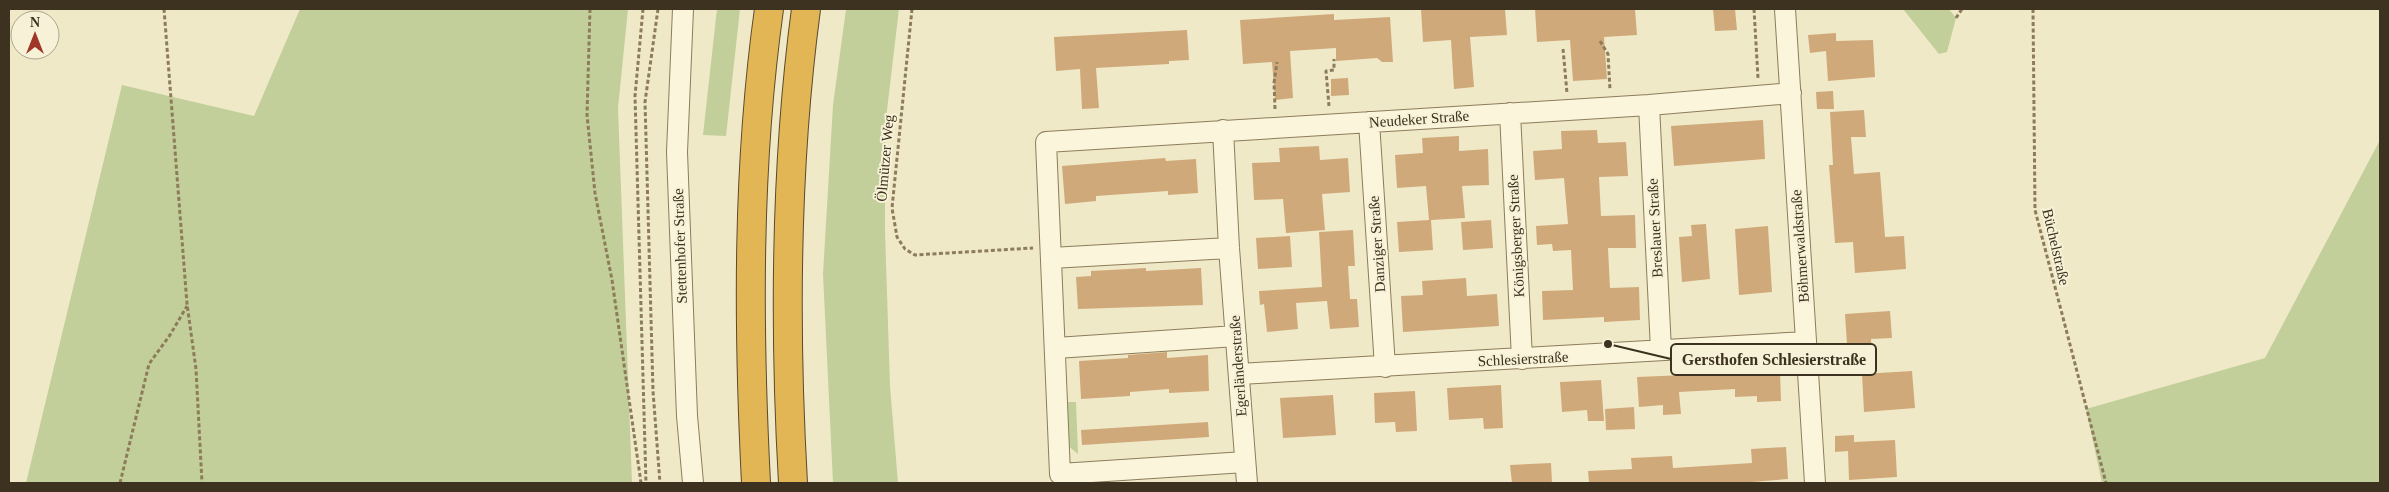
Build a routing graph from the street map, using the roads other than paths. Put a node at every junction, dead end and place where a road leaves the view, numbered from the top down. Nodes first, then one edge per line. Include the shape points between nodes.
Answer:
1 (683, 9) edge
2 (769, 9) edge
3 (806, 9) edge
4 (1786, 9) edge
5 (1791, 93) junction
6 (1649, 105) junction
7 (1510, 113) junction
8 (1369, 122) junction
9 (1223, 130) junction
10 (1229, 248) junction
11 (1051, 252) junction
12 (1236, 336) junction
13 (1806, 342) junction
14 (1056, 348) junction
15 (1661, 350) junction
16 (1522, 358) junction
17 (1385, 367) junction
18 (1239, 374) junction
19 (1245, 462) junction
20 (693, 483) edge
21 (756, 483) edge
22 (793, 483) edge
23 (1247, 483) edge
24 (1815, 483) edge

1 - 20 street, Stettenhofer Straße via 676,152 686,406
2 - 21 highway via 755,145 751,245
3 - 22 highway via 796,97 787,242
4 - 5 street, Böhmerwaldstraße
5 - 6 street, Neudeker Straße
5 - 13 street, Böhmerwaldstraße
6 - 7 street, Neudeker Straße
6 - 15 street, Breslauer Straße
7 - 8 street, Neudeker Straße
7 - 16 street, Königsberger Straße
8 - 9 street, Neudeker Straße
8 - 17 street, Danziger Straße
9 - 10 street, Egerländerstraße
9 - 11 street, Neudeker Straße via 1046,142
10 - 11 street
10 - 12 street, Egerländerstraße
11 - 14 street
12 - 14 street
12 - 18 street, Egerländerstraße
13 - 15 street, Schlesierstraße
13 - 24 street, Böhmerwaldstraße
14 - 19 street via 1060,474
15 - 16 street, Schlesierstraße
16 - 17 street, Schlesierstraße
17 - 18 street, Schlesierstraße
18 - 19 street, Egerländerstraße
19 - 23 street, Egerländerstraße

